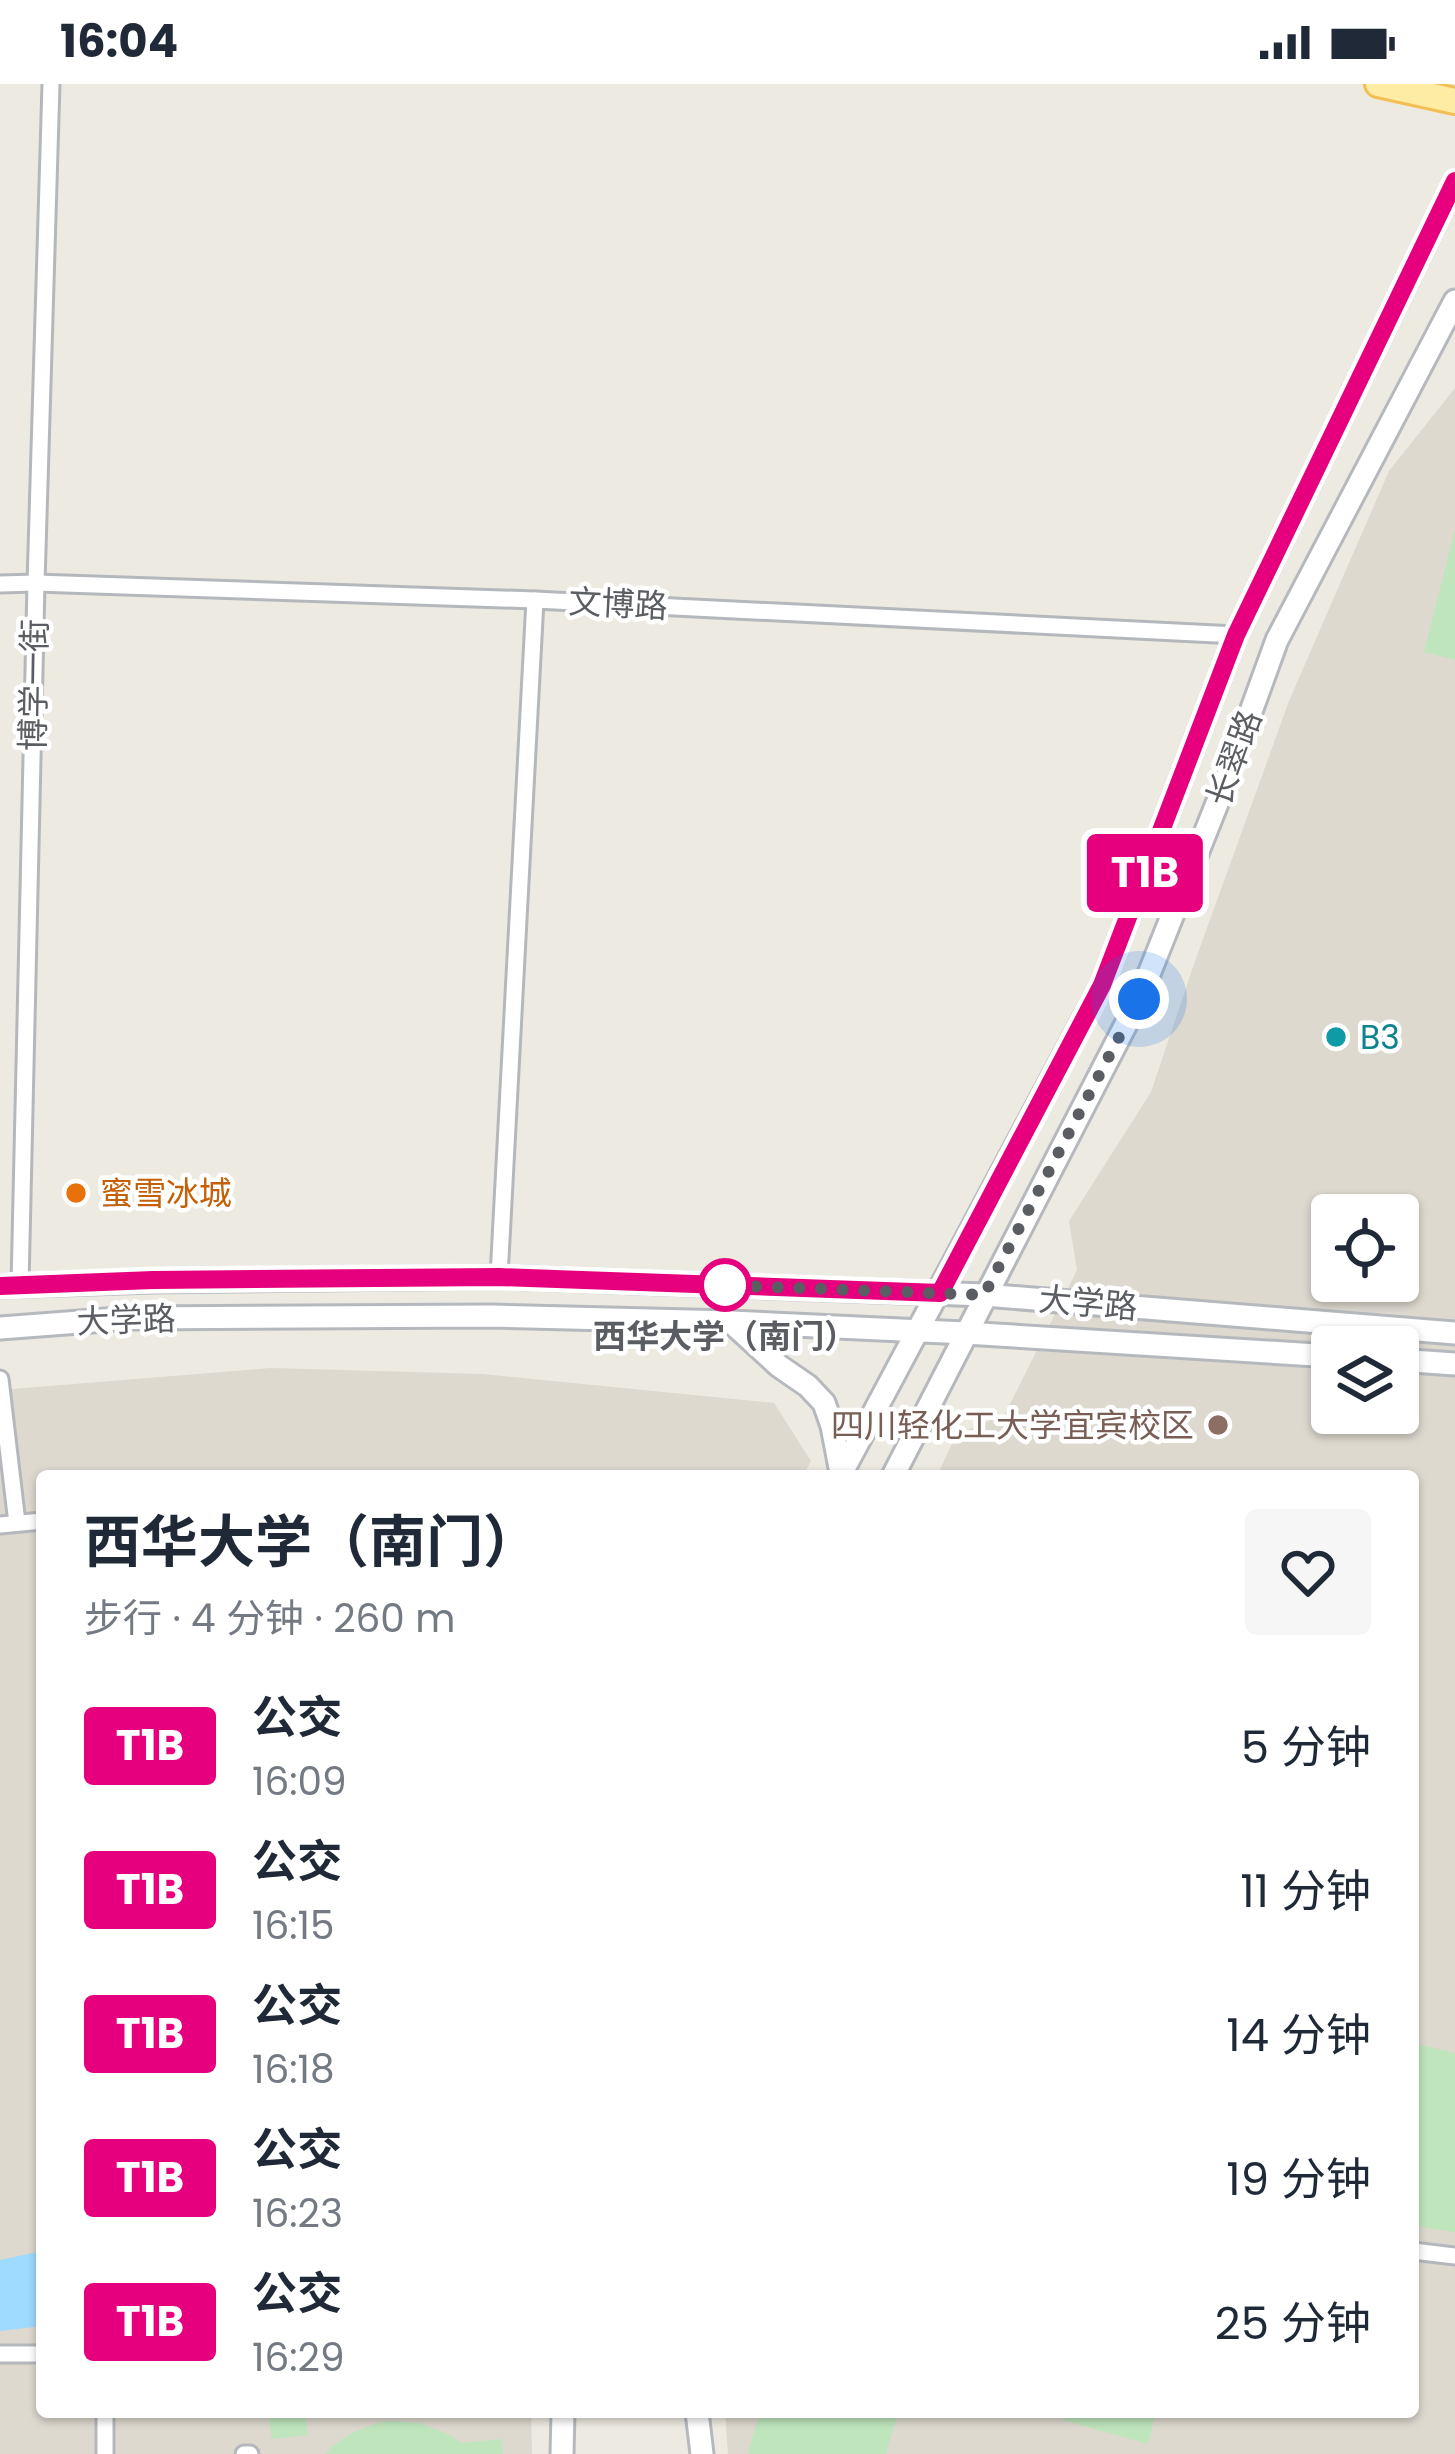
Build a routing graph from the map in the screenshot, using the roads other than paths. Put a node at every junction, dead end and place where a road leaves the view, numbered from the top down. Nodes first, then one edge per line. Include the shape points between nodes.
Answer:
1 (51, 84) edge
2 (1378, 84) edge
3 (1455, 101) edge
4 (1455, 181) edge
5 (1455, 301) edge
6 (36, 583) junction
7 (0, 584) edge
8 (536, 600) junction
9 (1236, 635) junction
10 (499, 1277) junction
11 (10, 1286) edge
12 (940, 1293) junction
13 (984, 1295) junction
14 (731, 1322) junction
15 (0, 1328) edge
16 (919, 1331) junction
17 (965, 1333) junction
18 (1455, 1333) edge
19 (1311, 1355) edge
20 (1419, 1361) edge
21 (1455, 1364) edge
22 (0, 1379) edge
23 (840, 1470) edge
24 (844, 1470) edge
25 (895, 1470) edge
26 (8, 1524) edge
27 (1419, 2252) edge
28 (1455, 2256) edge
29 (0, 2354) edge
30 (36, 2354) edge
31 (104, 2418) edge
32 (563, 2418) edge
33 (699, 2418) edge
34 (105, 2454) edge
35 (562, 2454) edge
36 (703, 2454) edge

1 - 6 street, 博学一街
2 - 3 main road
4 - 9 main road, 长翠路
5 - 13 main road, 长翠路 via 1277,640 1139,999
6 - 7 street, 文博路
6 - 8 street, 文博路
6 - 11 street, 博学一街
8 - 9 street, 文博路
8 - 10 street
9 - 12 main road, 长翠路 via 1102,985
10 - 11 main road, 大学路
10 - 12 main road, 大学路
12 - 13 main road, 大学路
12 - 16 main road, 长翠路
13 - 17 main road, 长翠路
13 - 18 main road, 大学路
14 - 15 main road, 大学路 via 132,1318
14 - 16 main road, 大学路
14 - 23 main road via 824,1403
16 - 17 main road, 大学路
16 - 24 main road, 长翠路
17 - 19 main road, 大学路
17 - 25 main road, 长翠路
20 - 21 main road
22 - 26 street
27 - 28 street
29 - 30 street
31 - 34 street
32 - 35 main road
33 - 36 main road

